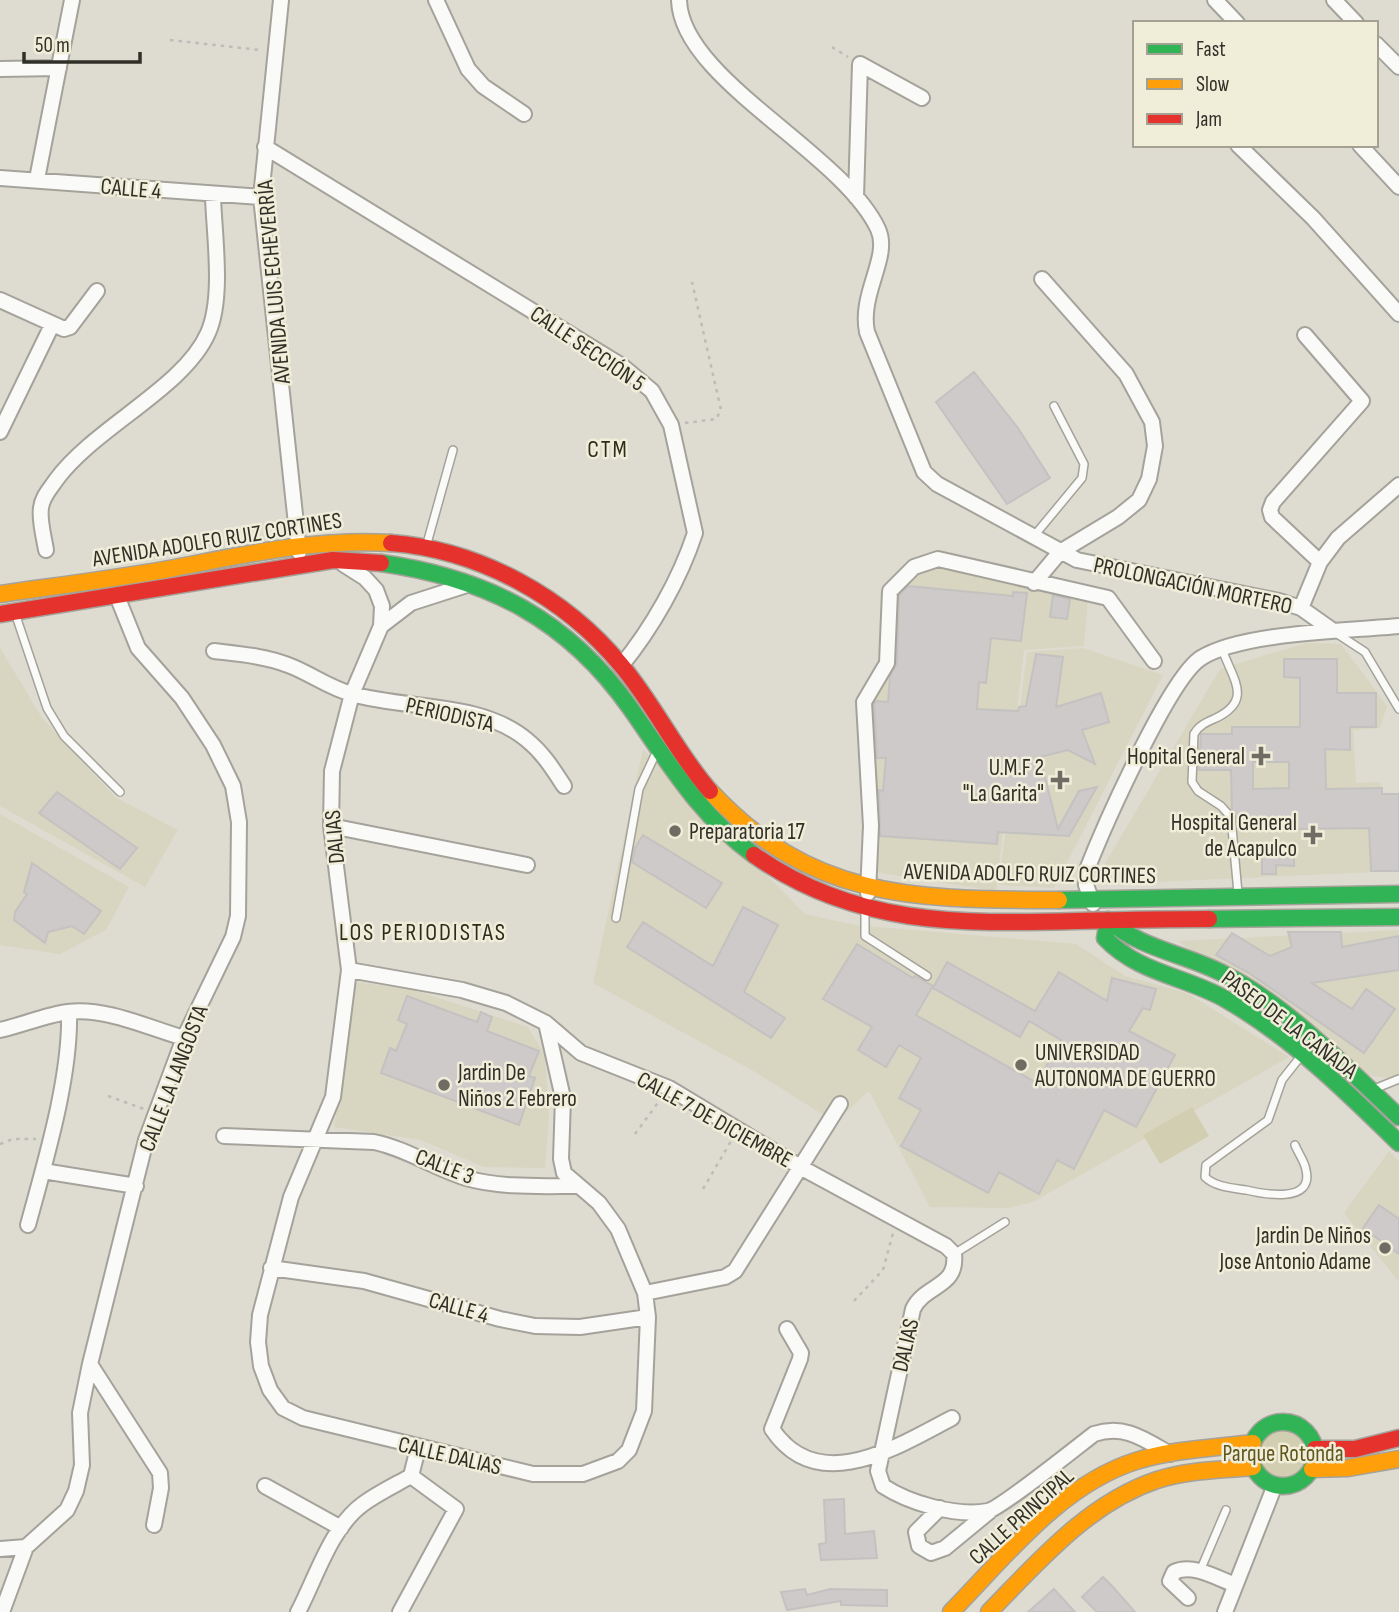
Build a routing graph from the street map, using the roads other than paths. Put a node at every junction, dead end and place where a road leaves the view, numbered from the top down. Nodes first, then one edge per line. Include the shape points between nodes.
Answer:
1 (72, 0) edge
2 (281, 0) edge
3 (436, 0) edge
4 (679, 0) edge
5 (1215, 0) edge
6 (1334, 0) edge
7 (1235, 21) edge
8 (1354, 21) edge
9 (1378, 46) edge
10 (1399, 67) edge
11 (59, 68) junction
12 (0, 69) edge
13 (922, 98) dead end
14 (524, 114) dead end
15 (265, 147) junction
16 (1240, 147) edge
17 (1362, 147) edge
18 (0, 178) edge
19 (37, 179) junction
20 (1399, 187) edge
21 (213, 196) junction
22 (261, 197) junction
23 (856, 197) junction
24 (1042, 279) dead end
25 (97, 291) dead end
26 (0, 300) edge
27 (1399, 314) edge
28 (52, 325) junction
29 (1305, 335) dead end
30 (1054, 406) dead end
31 (0, 432) edge
32 (453, 450) dead end
33 (1399, 485) edge
34 (1034, 536) junction
35 (298, 545) junction
36 (426, 547) junction
37 (46, 550) dead end
38 (1060, 551) junction
39 (333, 560) junction
40 (1320, 562) junction
41 (300, 564) junction
42 (476, 583) junction
43 (1034, 583) junction
44 (0, 594) edge
45 (117, 596) junction
46 (1301, 608) junction
47 (7, 614) edge
48 (381, 626) junction
49 (1399, 626) edge
50 (1332, 630) junction
51 (1222, 649) junction
52 (214, 651) dead end
53 (1154, 661) dead end
54 (621, 666) junction
55 (352, 694) junction
56 (1399, 709) edge
57 (659, 749) junction
58 (564, 786) dead end
59 (120, 792) dead end
60 (331, 826) junction
61 (527, 864) dead end
62 (868, 888) junction
63 (1399, 894) edge
64 (1238, 896) junction
65 (1090, 901) junction
66 (866, 909) junction
67 (1399, 917) edge
68 (616, 918) dead end
69 (1108, 920) junction
70 (349, 970) junction
71 (927, 976) dead end
72 (69, 1012) junction
73 (545, 1023) junction
74 (0, 1030) edge
75 (184, 1038) junction
76 (1301, 1056) junction
77 (1399, 1079) edge
78 (1372, 1091) junction
79 (839, 1104) dead end
80 (1399, 1117) edge
81 (224, 1136) dead end
82 (316, 1142) junction
83 (1399, 1143) edge
84 (1294, 1145) dead end
85 (802, 1168) junction
86 (43, 1171) junction
87 (136, 1186) junction
88 (576, 1186) junction
89 (1005, 1222) dead end
90 (28, 1225) dead end
91 (954, 1254) junction
92 (271, 1268) junction
93 (645, 1293) junction
94 (648, 1317) junction
95 (788, 1329) dead end
96 (90, 1364) junction
97 (283, 1408) joint
98 (952, 1418) dead end
99 (1399, 1438) edge
100 (1253, 1443) junction
101 (418, 1448) junction
102 (1315, 1449) junction
103 (1169, 1454) junction
104 (881, 1455) junction
105 (1399, 1459) edge
106 (1254, 1467) junction
107 (1312, 1469) junction
108 (1193, 1472) junction
109 (411, 1476) junction
110 (1275, 1485) junction
111 (265, 1486) dead end
112 (940, 1508) junction
113 (1226, 1510) dead end
114 (990, 1511) junction
115 (154, 1525) dead end
116 (341, 1528) junction
117 (26, 1547) junction
118 (0, 1549) edge
119 (1200, 1571) junction
120 (1235, 1586) junction
121 (1188, 1598) dead end
122 (2, 1612) edge
123 (298, 1612) edge
124 (400, 1612) edge
125 (951, 1612) edge
126 (989, 1612) edge
127 (1225, 1612) edge

1 - 11 street
2 - 15 street, AVENIDA LUIS ECHEVERRÍA
3 - 14 street via 468,69 483,86
4 - 23 street, PROLONGACIÓN MORTERO via 685,26 715,69 821,159
5 - 7 street
6 - 8 street
9 - 10 street
11 - 12 street
11 - 19 street
13 - 23 street via 860,64
15 - 22 street, AVENIDA LUIS ECHEVERRÍA
15 - 54 street, CALLE SECCIÓN 5 via 622,366 652,391 671,425 695,533 643,638
16 - 27 street via 1314,218
17 - 20 street
18 - 19 street, CALLE 4
19 - 21 street, CALLE 4
21 - 22 street, CALLE 4
21 - 37 street via 215,309 208,334 183,366 85,446 64,469 40,509
22 - 35 street, AVENIDA LUIS ECHEVERRÍA
23 - 34 street, PROLONGACIÓN MORTERO via 882,243 864,304 867,332 916,457 937,484
24 - 38 street via 1126,374 1152,422 1155,446 1149,480 1139,500
25 - 28 street via 70,327
26 - 28 street
28 - 31 street
29 - 40 street via 1362,401 1270,510
30 - 34 lane via 1084,464 1082,478
32 - 36 lane
33 - 40 street via 1338,538
34 - 38 street, PROLONGACIÓN MORTERO
35 - 36 main road, AVENIDA ADOLFO RUIZ CORTINES via 361,540
35 - 41 street, AVENIDA LUIS ECHEVERRÍA
35 - 44 main road, AVENIDA ADOLFO RUIZ CORTINES
36 - 54 main road, AVENIDA ADOLFO RUIZ CORTINES via 485,565 529,586 567,612
38 - 43 street
38 - 46 street, PROLONGACIÓN MORTERO via 1092,565
39 - 41 main road, AVENIDA ADOLFO RUIZ CORTINES
39 - 42 main road, AVENIDA ADOLFO RUIZ CORTINES via 425,568
39 - 48 street via 365,578 376,590 382,606
40 - 46 street
41 - 45 main road, AVENIDA ADOLFO RUIZ CORTINES
42 - 48 street via 411,603
42 - 57 main road, AVENIDA ADOLFO RUIZ CORTINES via 516,601 581,649
43 - 53 street via 1108,598
43 - 62 street via 937,559 914,567 890,592 887,663 863,702 871,826
45 - 47 main road, AVENIDA ADOLFO RUIZ CORTINES
45 - 75 street, CALLE LA LANGOSTA via 138,648 182,698 213,745 233,786 239,822 239,916
46 - 50 street, PROLONGACIÓN MORTERO
47 - 59 lane via 47,708 64,736
48 - 55 street, DALIAS
49 - 50 street
50 - 51 street
50 - 56 lane via 1365,652
51 - 64 lane via 1238,692 1237,704 1198,727 1192,782 1231,817
51 - 65 street via 1200,658 1174,687 1086,872
52 - 55 street, PERIODISTA via 289,665
54 - 62 main road, AVENIDA ADOLFO RUIZ CORTINES via 719,802 755,834 796,860
55 - 58 street, PERIODISTA via 497,723 525,738 545,757
55 - 60 street, DALIAS via 332,771
57 - 66 main road, AVENIDA ADOLFO RUIZ CORTINES via 696,802 726,833 765,863 808,887
57 - 68 lane via 639,789
60 - 61 street
60 - 70 street, DALIAS
62 - 65 main road, AVENIDA ADOLFO RUIZ CORTINES via 931,898
62 - 66 street
63 - 64 main road, AVENIDA ADOLFO RUIZ CORTINES
64 - 65 main road, AVENIDA ADOLFO RUIZ CORTINES
65 - 69 street
66 - 69 main road, AVENIDA ADOLFO RUIZ CORTINES via 944,920
66 - 71 lane via 865,936
67 - 69 main road, AVENIDA ADOLFO RUIZ CORTINES
69 - 76 main road, PASEO DE LA CAÑADA via 1105,938 1116,953 1209,990
69 - 78 main road, PASEO DE LA CAÑADA via 1126,936 1223,972 1242,984 1321,1044
70 - 73 street, CALLE 7 DE DICIEMBRE via 462,990 506,1003
70 - 82 street, DALIAS via 333,1097
72 - 74 street
72 - 75 street via 113,1017
72 - 86 street via 70,1039
73 - 85 street, CALLE 7 DE DICIEMBRE via 581,1053 669,1088
73 - 88 street via 563,1098 561,1160 564,1174
75 - 87 street, CALLE LA LANGOSTA via 155,1112
76 - 83 main road, PASEO DE LA CAÑADA
76 - 84 lane via 1282,1080 1268,1120 1206,1165 1204,1172 1215,1184 1284,1196 1299,1189 1306,1177
77 - 78 lane
78 - 80 main road, PASEO DE LA CAÑADA
79 - 85 street
81 - 82 street
82 - 88 street, CALLE 3 via 374,1142 398,1147 480,1181
82 - 92 street, DALIAS via 291,1197
85 - 91 street, CALLE 7 DE DICIEMBRE
85 - 93 street via 735,1271 726,1277
86 - 87 street
86 - 90 street
87 - 96 street, CALLE LA LANGOSTA
88 - 93 street via 599,1203 618,1229
89 - 91 lane
91 - 104 street, DALIAS via 952,1275 923,1294 913,1309
92 - 94 street, CALLE 4 via 364,1281 535,1326 580,1327
92 - 97 street, DALIAS via 258,1342 270,1390
93 - 94 street
94 - 101 street, CALLE DALIAS via 645,1411 629,1450 618,1461 583,1474 558,1476
95 - 104 street via 801,1353 772,1422 776,1434 817,1462 842,1464
96 - 115 street via 160,1473
96 - 117 street, CALLE LA LANGOSTA via 80,1413 82,1465 76,1491 67,1510
97 - 101 street, CALLE DALIAS via 303,1418
98 - 104 street
99 - 102 main road via 1355,1449
100 - 102 main road via 1268,1425 1283,1421 1310,1435
100 - 103 main road, CALLE PRINCIPAL
100 - 106 main road
101 - 109 street
102 - 107 main road
103 - 108 street
103 - 114 street via 1138,1437 1110,1429 1094,1434
103 - 125 main road, CALLE PRINCIPAL via 1109,1472 1072,1494
104 - 112 street via 878,1479 883,1486
105 - 107 main road
106 - 108 main road, CALLE PRINCIPAL
106 - 110 main road via 1260,1477
107 - 110 main road via 1294,1484
108 - 126 main road, CALLE PRINCIPAL via 1122,1494 1086,1515
109 - 116 street via 363,1504
109 - 124 street via 456,1509
110 - 120 street
111 - 116 street
112 - 114 street
112 - 114 street via 916,1532 919,1546 931,1553 945,1548
113 - 119 lane
116 - 123 street
117 - 118 street
117 - 122 street
119 - 120 street
119 - 121 street via 1180,1569 1170,1577
120 - 127 street

